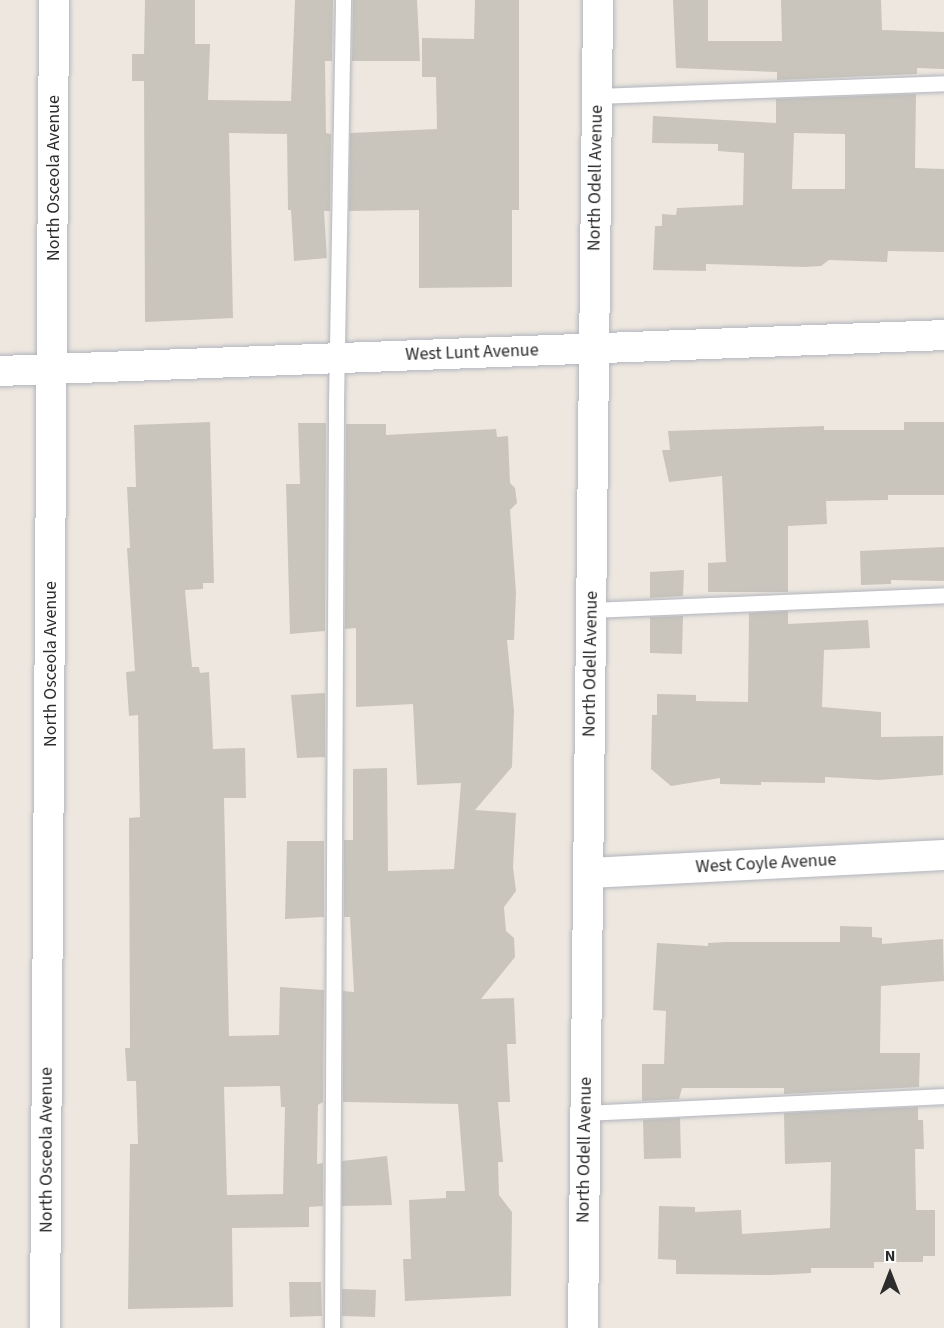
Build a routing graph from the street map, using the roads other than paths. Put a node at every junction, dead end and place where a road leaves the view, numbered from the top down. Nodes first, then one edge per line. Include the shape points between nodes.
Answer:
1 (54, 0) edge
2 (343, 0) edge
3 (598, 0) edge
4 (944, 83) edge
5 (597, 96) junction
6 (944, 335) edge
7 (594, 349) junction
8 (337, 359) junction
9 (53, 369) junction
10 (0, 371) edge
11 (944, 595) edge
12 (591, 610) junction
13 (944, 855) edge
14 (589, 873) junction
15 (944, 1096) edge
16 (586, 1113) junction
17 (45, 1328) edge
18 (332, 1328) edge
19 (583, 1328) edge

1 - 9 street, North Osceola Avenue
2 - 8 lane
3 - 5 street, North Odell Avenue
4 - 5 lane
5 - 7 street, North Odell Avenue
6 - 7 street, West Lunt Avenue
7 - 8 street, West Lunt Avenue
7 - 12 street, North Odell Avenue
8 - 9 street, West Lunt Avenue
8 - 18 lane
9 - 10 street, West Lunt Avenue
9 - 17 street, North Osceola Avenue
11 - 12 lane
12 - 14 street, North Odell Avenue
13 - 14 street, West Coyle Avenue
14 - 16 street, North Odell Avenue
15 - 16 lane
16 - 19 street, North Odell Avenue

